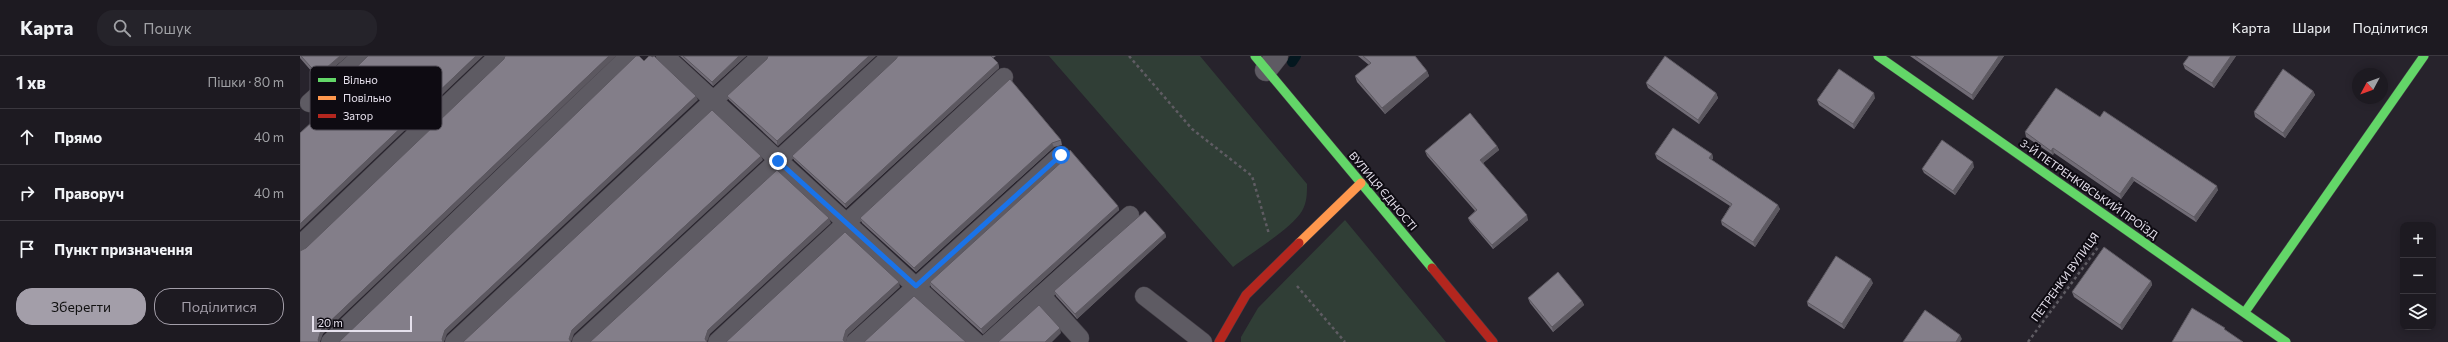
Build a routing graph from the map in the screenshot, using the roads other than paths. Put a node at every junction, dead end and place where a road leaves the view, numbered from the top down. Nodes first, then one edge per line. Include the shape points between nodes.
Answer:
1 (361, 56) edge
2 (498, 56) edge
3 (630, 56) edge
4 (665, 56) edge
5 (761, 56) edge
6 (891, 56) edge
7 (1878, 56) edge
8 (2424, 56) edge
9 (1266, 61) edge
10 (348, 66) edge
11 (1004, 77) dead end
12 (714, 102) junction
13 (442, 109) edge
14 (420, 130) edge
15 (1061, 155) dead end
16 (778, 161) junction
17 (1361, 183) junction
18 (1130, 215) dead end
19 (845, 223) junction
20 (300, 245) edge
21 (916, 286) junction
22 (1041, 295) junction
23 (1144, 296) dead end
24 (2245, 312) junction
25 (1080, 338) dead end
26 (330, 342) edge
27 (454, 342) edge
28 (581, 342) edge
29 (717, 342) edge
30 (855, 342) edge
31 (976, 342) edge
32 (988, 342) edge
33 (1203, 342) edge
34 (1219, 342) edge
35 (1493, 342) edge
36 (2286, 342) edge

1 - 10 lane
2 - 13 lane
3 - 26 lane
4 - 12 lane
5 - 12 lane
6 - 16 lane
7 - 24 street, 3-Й ПЕТРЕНКІВСЬКИЙ ПРОЇЗД
8 - 24 street
9 - 17 street, ВУЛИЦЯ ЄДНОСТІ
11 - 19 lane
12 - 16 lane
12 - 27 lane
14 - 20 lane
15 - 21 lane
16 - 19 lane
16 - 28 lane
17 - 34 street via 1246,295
17 - 35 street, ВУЛИЦЯ ЄДНОСТІ
18 - 22 lane
19 - 21 lane
19 - 29 lane
21 - 30 lane
21 - 31 lane
22 - 25 lane
22 - 32 lane
23 - 33 lane
24 - 36 street, 3-Й ПЕТРЕНКІВСЬКИЙ ПРОЇЗД

